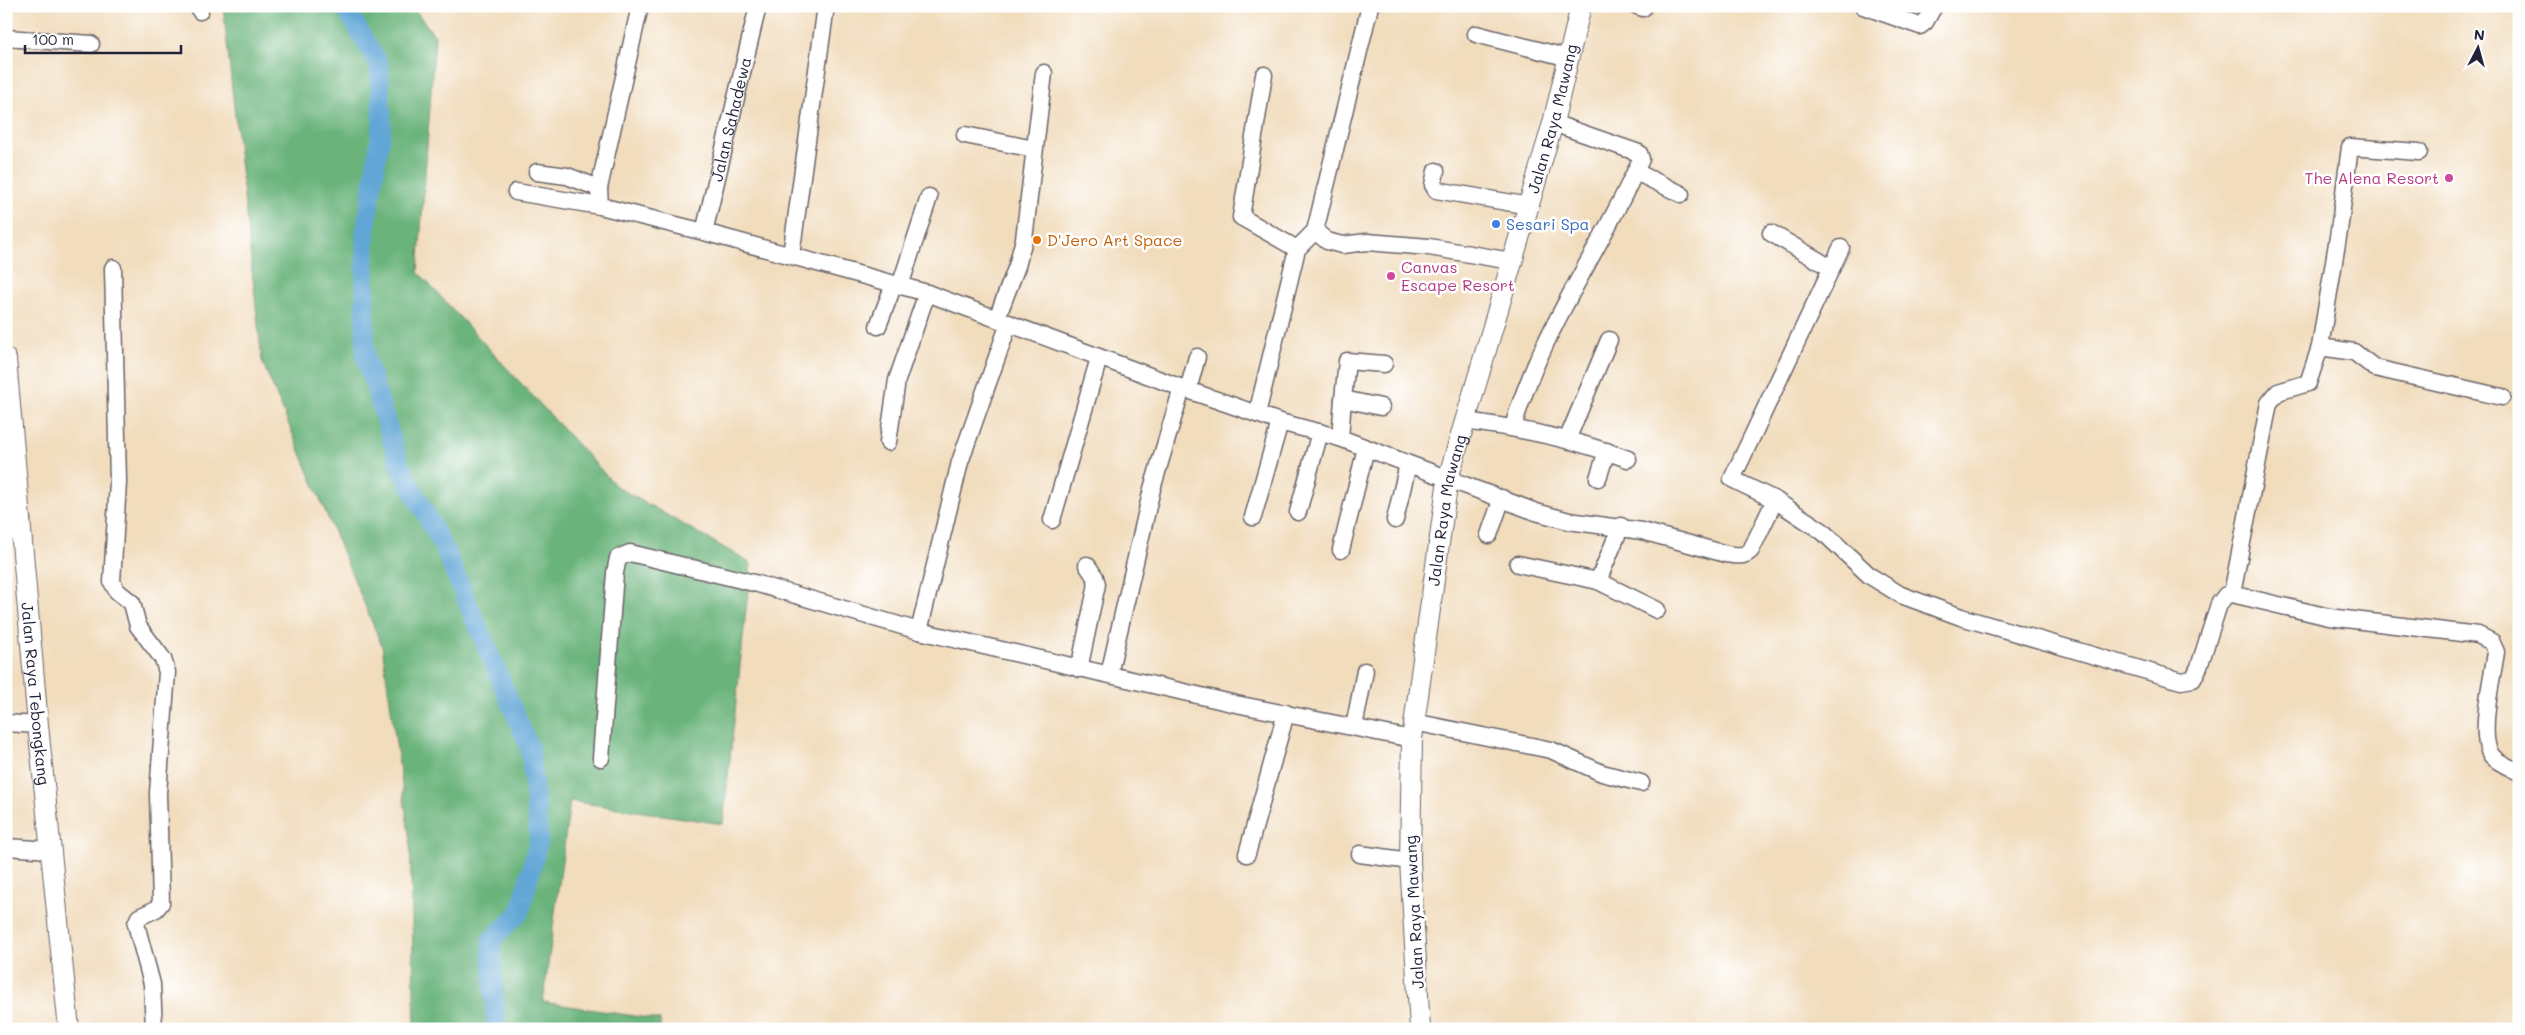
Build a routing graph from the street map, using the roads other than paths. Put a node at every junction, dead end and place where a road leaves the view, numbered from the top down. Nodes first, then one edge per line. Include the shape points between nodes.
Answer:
1 (640, 6) edge
2 (758, 6) edge
3 (826, 6) edge
4 (1370, 6) edge
5 (1581, 6) edge
6 (1863, 6) edge
7 (1934, 6) edge
8 (1476, 34) dead end
9 (6, 38) edge
10 (91, 44) dead end
11 (1569, 58) junction
12 (1044, 73) dead end
13 (1264, 76) dead end
14 (1553, 123) junction
15 (966, 135) dead end
16 (1034, 149) junction
17 (2420, 152) dead end
18 (1436, 171) dead end
19 (537, 172) dead end
20 (1636, 172) junction
21 (599, 188) junction
22 (516, 192) dead end
23 (1681, 194) dead end
24 (929, 197) dead end
25 (600, 206) junction
26 (1530, 206) junction
27 (1315, 231) junction
28 (704, 232) junction
29 (1771, 233) dead end
30 (1841, 248) dead end
31 (1297, 249) junction
32 (791, 254) junction
33 (1511, 261) junction
34 (113, 268) dead end
35 (1831, 268) junction
36 (897, 285) junction
37 (927, 293) junction
38 (1003, 320) junction
39 (878, 326) dead end
40 (1609, 340) dead end
41 (2320, 347) junction
42 (1197, 357) dead end
43 (1099, 358) junction
44 (6, 359) edge
45 (1384, 364) dead end
46 (1185, 389) junction
47 (8, 390) edge
48 (2502, 397) dead end
49 (1343, 399) junction
50 (1381, 407) dead end
51 (1257, 414) junction
52 (1464, 421) junction
53 (1280, 422) junction
54 (1513, 427) junction
55 (1320, 432) junction
56 (1340, 438) junction
57 (1567, 440) junction
58 (888, 442) dead end
59 (1366, 448) junction
60 (1607, 451) junction
61 (11, 452) edge
62 (1628, 459) dead end
63 (1408, 464) junction
64 (1598, 478) dead end
65 (1448, 479) junction
66 (1502, 498) junction
67 (1775, 500) junction
68 (1298, 512) dead end
69 (1253, 517) dead end
70 (14, 519) edge
71 (1052, 520) dead end
72 (1395, 520) dead end
73 (1621, 526) junction
74 (1489, 535) dead end
75 (1341, 550) dead end
76 (1518, 564) dead end
77 (1087, 565) dead end
78 (1598, 581) junction
79 (2232, 594) junction
80 (1657, 610) dead end
81 (919, 631) junction
82 (1079, 669) junction
83 (1364, 671) dead end
84 (1109, 674) junction
85 (1286, 713) junction
86 (6, 723) edge
87 (38, 725) junction
88 (1354, 727) junction
89 (1413, 730) junction
90 (601, 758) dead end
91 (2519, 772) edge
92 (1641, 782) dead end
93 (6, 847) edge
94 (51, 850) junction
95 (1247, 854) dead end
96 (1360, 854) dead end
97 (1410, 861) junction
98 (69, 1029) edge
99 (154, 1029) edge
100 (1420, 1029) edge

1 - 21 street
2 - 28 street, Jalan Sahadewa
3 - 32 street
4 - 27 street
5 - 11 main road, Jalan Raya Mawang
6 - 7 street via 1920,26
8 - 11 street
9 - 10 street
11 - 14 main road, Jalan Raya Mawang
12 - 16 street
13 - 31 street via 1241,217
14 - 20 street via 1639,153 1641,159
14 - 26 main road, Jalan Raya Mawang
15 - 16 street
16 - 38 street via 1024,239
17 - 41 street via 2350,147
18 - 26 street via 1433,185 1436,190
19 - 21 street via 567,176
20 - 23 street
20 - 54 street via 1558,315 1524,389
21 - 25 street
22 - 25 street
24 - 36 street
25 - 28 street
26 - 33 main road, Jalan Raya Mawang
27 - 31 street
27 - 33 street via 1342,245 1367,242 1429,247
28 - 32 street
29 - 35 street
30 - 35 street
31 - 51 street
32 - 36 street
33 - 52 main road, Jalan Raya Mawang
34 - 99 street via 118,482 112,582 135,608 138,626 163,659 168,684 158,793 161,903 139,917 136,924 152,984
35 - 67 street via 1732,479
36 - 37 street
36 - 39 street
37 - 38 street
37 - 58 street via 897,380
38 - 43 street
38 - 81 street via 960,462
40 - 57 street
41 - 48 street via 2354,352 2375,368
41 - 79 street via 2308,383 2278,392 2269,403
42 - 46 street
43 - 46 street
43 - 71 street
44 - 47 main road, Jalan Raya Tebongkang
45 - 49 street via 1347,360
46 - 51 street
46 - 84 street via 1152,489
47 - 61 main road, Jalan Raya Tebongkang
49 - 50 street
49 - 56 street
51 - 53 street
52 - 54 street
52 - 65 main road, Jalan Raya Mawang
53 - 55 street
53 - 69 street
54 - 57 street
55 - 56 street
55 - 68 street
56 - 59 street
57 - 60 street
59 - 63 street
59 - 75 street
60 - 62 street
60 - 64 street
61 - 70 main road, Jalan Raya Tebongkang
63 - 65 street
63 - 72 street
65 - 66 street
65 - 89 main road, Jalan Raya Mawang
66 - 73 street via 1569,521
66 - 74 street
67 - 73 street via 1751,550 1740,556
67 - 79 street via 1822,531 1870,576 1901,595 1961,617 2182,681 2194,679 2219,604 2226,595
70 - 87 main road, Jalan Raya Tebongkang
73 - 78 street
76 - 78 street
77 - 82 street via 1097,584
78 - 80 street
79 - 91 street via 2329,617 2478,635 2492,642 2496,652 2485,729 2486,746 2492,757
81 - 82 street
81 - 90 street via 758,584 626,554 618,558 615,573
82 - 84 street
83 - 88 street
84 - 85 street
85 - 88 street
85 - 95 street
86 - 87 street
87 - 94 main road, Jalan Raya Tebongkang
88 - 89 street
89 - 92 street via 1551,750 1602,773
89 - 97 main road, Jalan Raya Mawang
93 - 94 street
94 - 98 main road, Jalan Raya Tebongkang
96 - 97 street
97 - 100 main road, Jalan Raya Mawang

